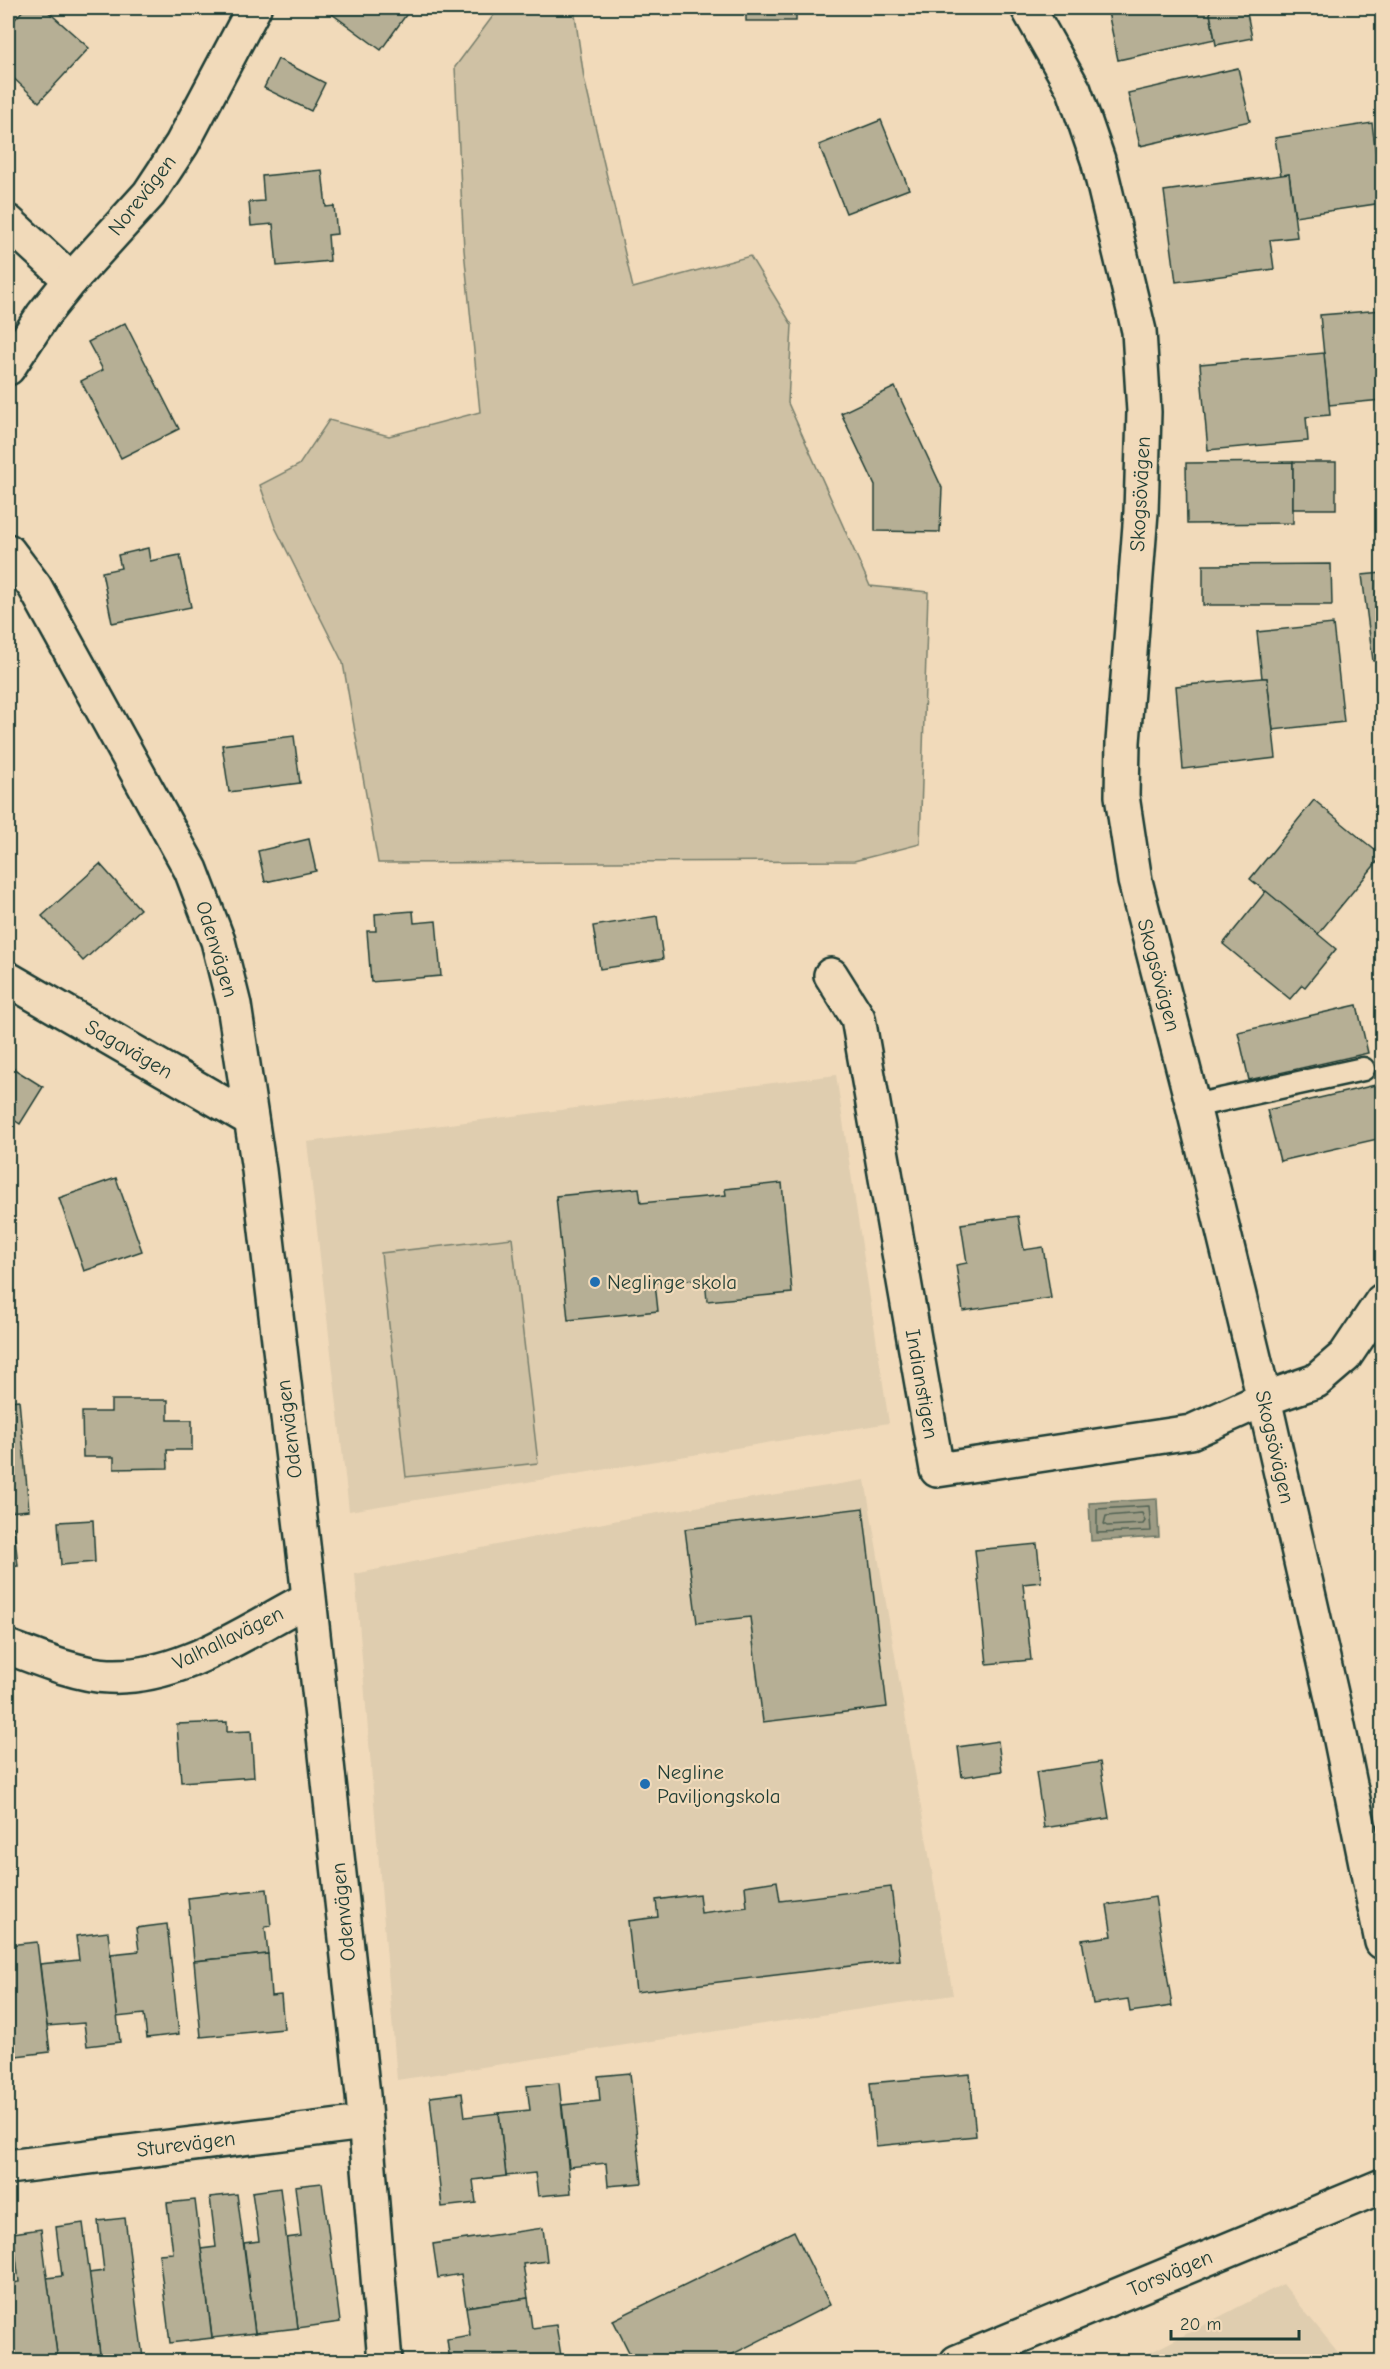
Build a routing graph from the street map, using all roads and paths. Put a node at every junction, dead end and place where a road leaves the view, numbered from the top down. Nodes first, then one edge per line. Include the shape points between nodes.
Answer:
1 (254, 8) edge
2 (1029, 8) edge
3 (8, 222) edge
4 (71, 280) junction
5 (8, 368) edge
6 (8, 551) edge
7 (831, 975) dead end
8 (8, 979) edge
9 (1363, 1069) dead end
10 (1193, 1106) junction
11 (250, 1119) junction
12 (1383, 1301) edge
13 (1264, 1399) junction
14 (308, 1599) junction
15 (8, 1647) edge
16 (1383, 1942) edge
17 (364, 2123) junction
18 (8, 2167) edge
19 (1383, 2186) edge
20 (385, 2361) edge
21 (957, 2361) edge

1 - 4 street, Norevägen via 182,144 149,194
2 - 10 street, Skogsövägen via 1074,90 1098,160 1139,331 1144,412 1142,501 1127,667 1122,796 1135,881
3 - 4 street
4 - 5 street, Norevägen
6 - 11 street, Odenvägen via 35,587 191,870 218,941 234,1005
7 - 13 street, Indianstigen via 858,1018 937,1470 1191,1432
8 - 11 street, Sagavägen
9 - 10 lane
10 - 13 street, Skogsövägen
11 - 14 street, Odenvägen
12 - 13 street via 1345,1356 1316,1381
13 - 16 street, Skogsövägen
14 - 15 street, Valhallavägen via 192,1659 150,1674 107,1676 48,1662
14 - 17 street, Odenvägen
17 - 18 street, Sturevägen
17 - 20 street, Odenvägen
19 - 21 street, Torsvägen

